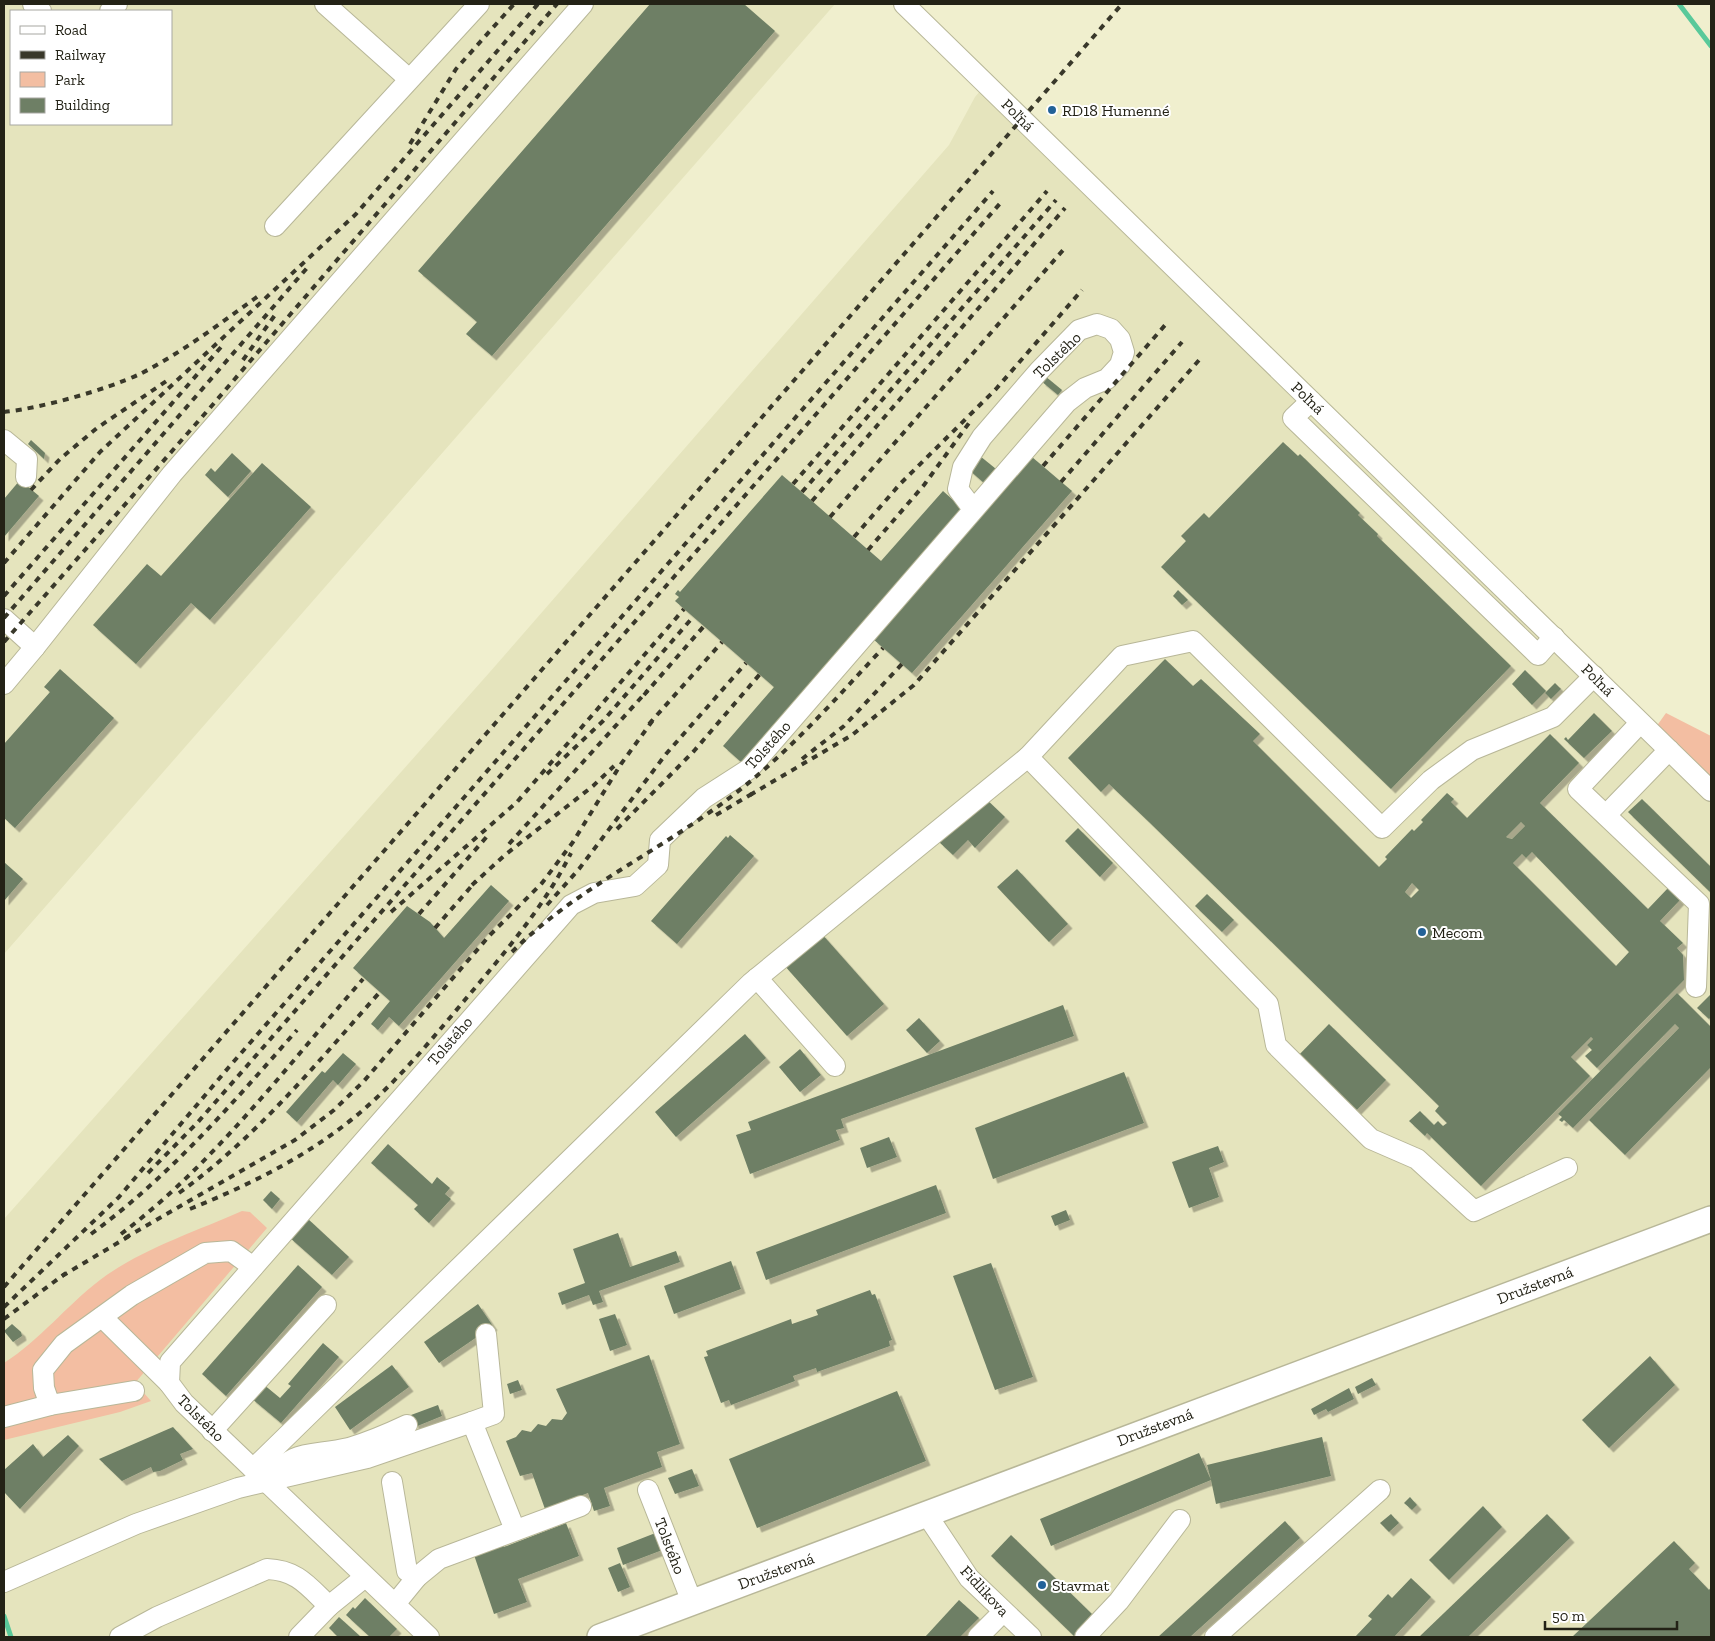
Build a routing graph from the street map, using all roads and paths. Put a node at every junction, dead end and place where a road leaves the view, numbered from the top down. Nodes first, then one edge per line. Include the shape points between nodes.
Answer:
1 (325, 4) edge
2 (480, 4) edge
3 (583, 4) edge
4 (904, 4) edge
5 (409, 79) junction
6 (275, 226) dead end
7 (4, 440) edge
8 (26, 477) dead end
9 (973, 509) junction
10 (4, 619) edge
11 (35, 647) junction
12 (1594, 676) junction
13 (4, 684) edge
14 (1640, 723) junction
15 (1669, 750) junction
16 (1028, 757) junction
17 (1711, 792) edge
18 (1606, 815) junction
19 (757, 978) junction
20 (1696, 987) dead end
21 (835, 1066) dead end
22 (1567, 1168) dead end
23 (1711, 1219) edge
24 (252, 1267) junction
25 (326, 1305) dead end
26 (102, 1317) junction
27 (486, 1334) dead end
28 (169, 1383) junction
29 (134, 1391) dead end
30 (50, 1405) junction
31 (4, 1417) edge
32 (472, 1422) junction
33 (407, 1425) dead end
34 (212, 1431) junction
35 (260, 1476) junction
36 (392, 1482) dead end
37 (648, 1490) dead end
38 (1380, 1490) dead end
39 (581, 1506) dead end
40 (927, 1515) junction
41 (1180, 1520) dead end
42 (515, 1530) junction
43 (366, 1576) junction
44 (417, 1576) junction
45 (4, 1582) edge
46 (692, 1602) junction
47 (395, 1604) junction
48 (329, 1606) junction
49 (1003, 1612) junction
50 (120, 1637) edge
51 (299, 1637) edge
52 (429, 1637) edge
53 (600, 1637) edge
54 (978, 1637) edge
55 (1031, 1637) edge
56 (1085, 1637) edge
57 (1215, 1637) edge

1 - 5 street
2 - 5 street
3 - 11 street via 172,474
4 - 12 street, Poľná
5 - 6 street
7 - 8 street via 27,459
9 - 9 street, Tolstého via 958,489 963,468 982,437 1039,371 1080,330 1096,324 1111,329 1124,352 1120,365 1107,379 1085,388 1067,402
9 - 24 street, Tolstého via 749,769 704,798 660,840 658,865 635,886 594,893 571,904
10 - 11 street
11 - 13 street
12 - 14 street, Poľná
12 - 16 street via 1553,717 1472,750 1431,780 1382,828 1193,642 1122,656
14 - 15 street, Poľná
14 - 18 street via 1578,789
15 - 17 street, Poľná
15 - 18 street
16 - 19 street
16 - 22 street via 1268,1004 1276,1045 1371,1139 1417,1159 1474,1211
18 - 20 street via 1699,904
19 - 21 street
19 - 35 street
23 - 40 main road, Družstevná
24 - 26 street via 231,1251 205,1253 132,1295
24 - 28 street, Tolstého via 170,1362
25 - 34 street
26 - 28 street
26 - 30 street via 64,1344 43,1370 44,1388
27 - 32 street via 494,1414
28 - 34 street, Tolstého
29 - 30 street
30 - 31 street
32 - 35 street via 367,1458
32 - 42 street
33 - 35 street via 360,1444 302,1455
34 - 35 street, Tolstého
35 - 43 street, Tolstého
35 - 45 street via 238,1488 136,1524
36 - 44 street via 407,1571
37 - 46 street, Tolstého
38 - 57 street
39 - 42 street
40 - 46 main road, Družstevná
40 - 49 street, Fidlikova via 969,1578
41 - 56 street via 1119,1601
42 - 44 street via 439,1559
43 - 47 street, Tolstého
43 - 48 street
44 - 47 street
46 - 53 main road, Družstevná
47 - 52 street, Tolstého
48 - 50 street via 285,1570 267,1569 157,1617
48 - 51 street
49 - 54 street
49 - 55 street, Fidlikova

